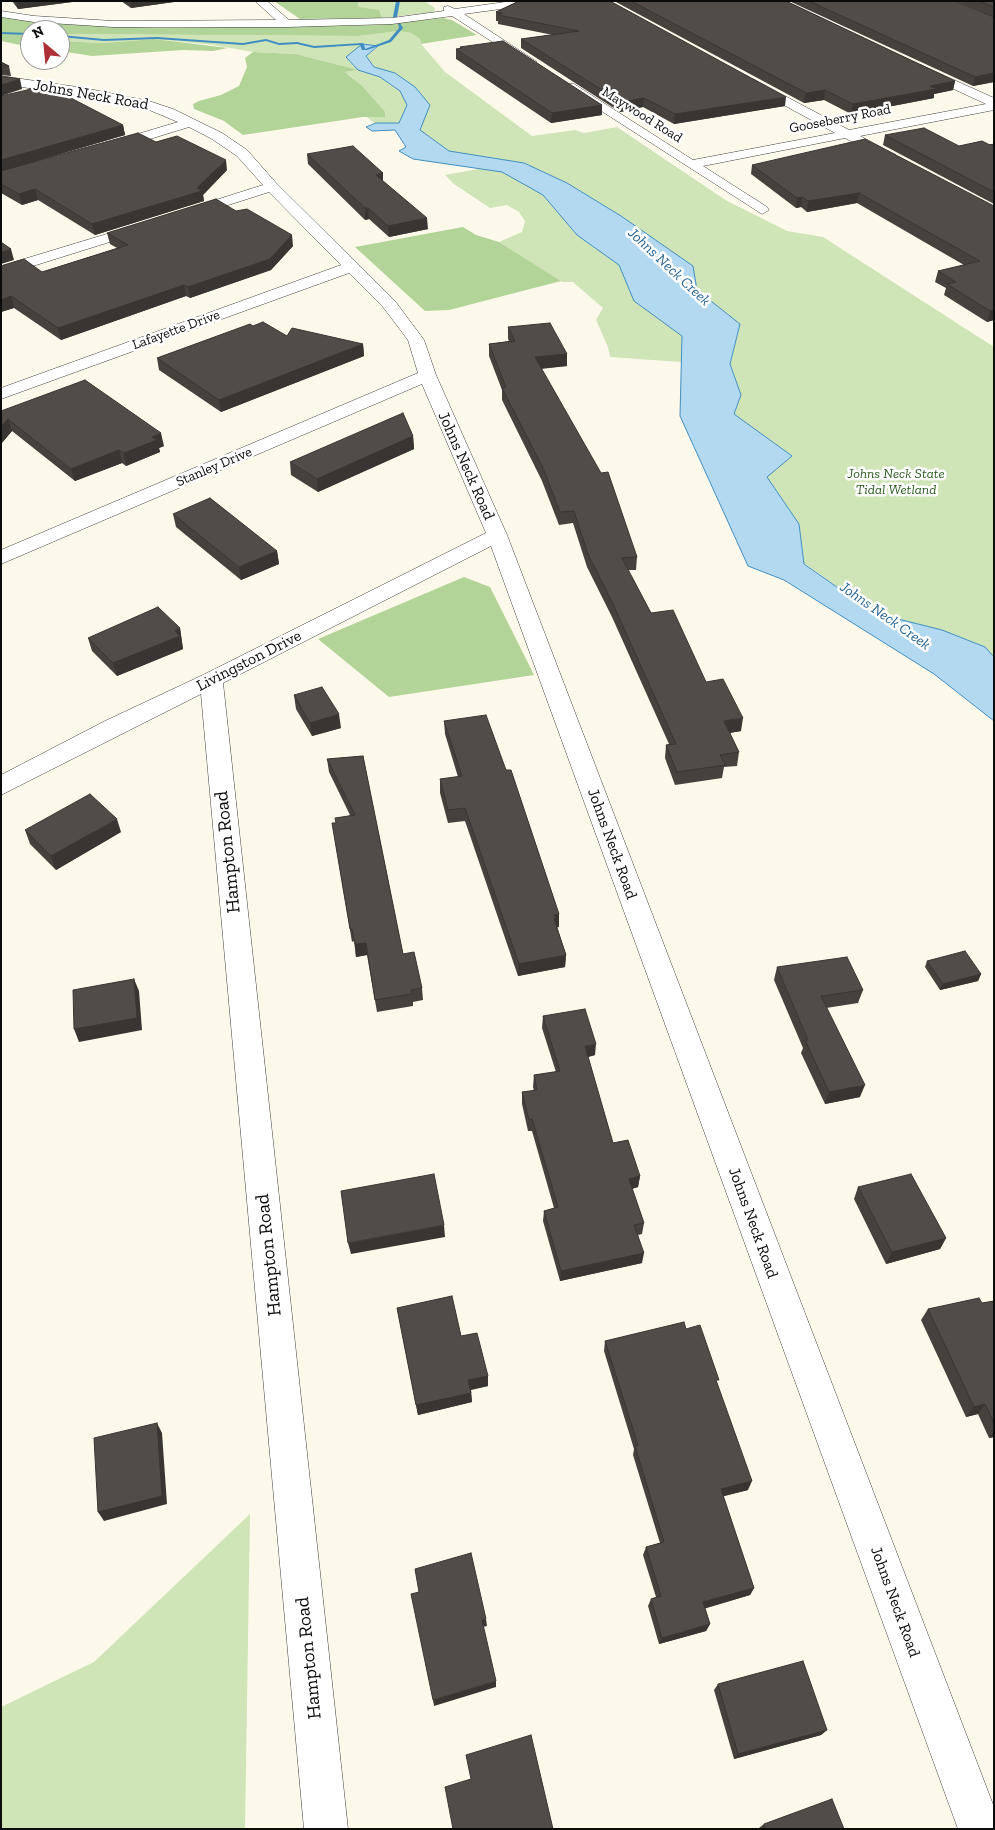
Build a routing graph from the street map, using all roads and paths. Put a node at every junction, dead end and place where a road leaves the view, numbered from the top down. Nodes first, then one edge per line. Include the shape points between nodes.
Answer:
1 (260, 1) edge
2 (436, 1) edge
3 (537, 1) edge
4 (102, 12) dead end
5 (455, 13) junction
6 (1, 14) edge
7 (113, 24) junction
8 (287, 24) junction
9 (906, 62) edge
10 (546, 71) edge
11 (742, 78) edge
12 (1, 80) edge
13 (562, 82) edge
14 (994, 105) edge
15 (191, 122) junction
16 (847, 135) junction
17 (96, 150) edge
18 (899, 162) edge
19 (692, 164) junction
20 (272, 187) junction
21 (762, 210) dead end
22 (350, 267) junction
23 (1, 271) edge
24 (427, 375) junction
25 (1, 394) edge
26 (496, 535) junction
27 (1, 558) edge
28 (211, 680) junction
29 (1, 786) edge
30 (326, 1829) edge
31 (980, 1829) edge

1 - 8 street
2 - 5 street
3 - 5 street
4 - 7 street
5 - 8 street via 392,21
5 - 10 street
6 - 7 street
7 - 8 street
9 - 14 street
11 - 16 street
12 - 15 street, Johns Neck Road via 34,91 125,99
13 - 19 street, Maywood Road
14 - 16 street, Gooseberry Road
15 - 17 street
15 - 20 street, Johns Neck Road via 242,153
16 - 18 street
16 - 19 street, Gooseberry Road
19 - 21 street, Maywood Road
20 - 22 street, Johns Neck Road
20 - 23 street
22 - 24 street, Johns Neck Road via 389,304 416,340
22 - 25 street, Lafayette Drive
24 - 26 street, Johns Neck Road
24 - 27 street, Stanley Drive
26 - 28 street, Livingston Drive
26 - 31 street, Johns Neck Road
28 - 29 street, Livingston Drive
28 - 30 street, Hampton Road

